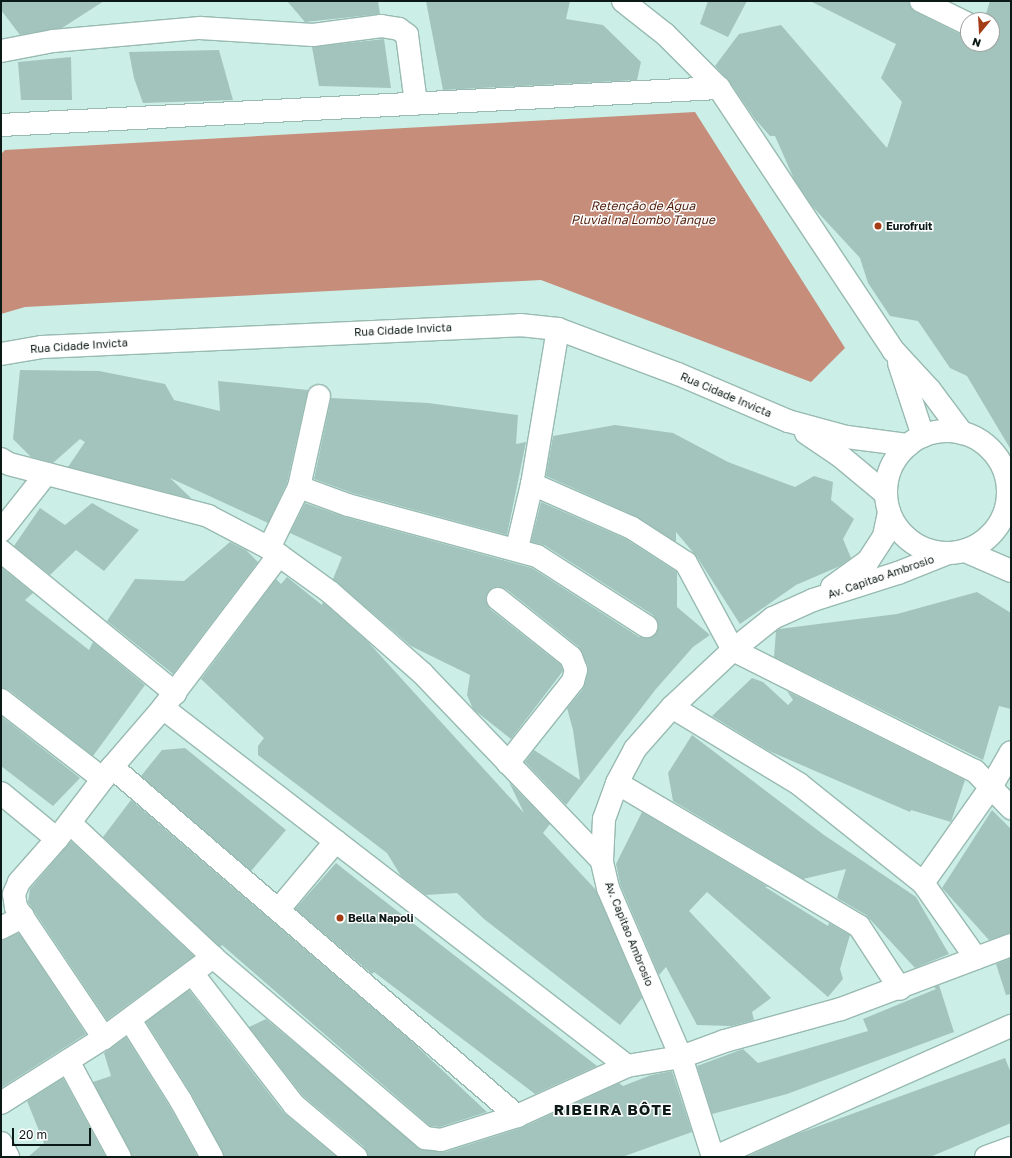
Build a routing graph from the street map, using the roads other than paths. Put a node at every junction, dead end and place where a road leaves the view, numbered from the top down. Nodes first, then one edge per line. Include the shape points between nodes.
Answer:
1 (623, 1) edge
2 (920, 1) edge
3 (960, 20) edge
4 (1, 51) edge
5 (719, 88) junction
6 (416, 104) junction
7 (1, 125) edge
8 (558, 329) junction
9 (893, 350) junction
10 (1, 354) edge
11 (319, 396) dead end
12 (788, 421) junction
13 (962, 433) junction
14 (916, 441) junction
15 (1003, 456) edge
16 (1, 459) edge
17 (46, 474) junction
18 (532, 484) junction
19 (299, 487) junction
20 (888, 503) junction
21 (1008, 514) edge
22 (1, 531) edge
23 (517, 548) junction
24 (1, 551) edge
25 (274, 552) junction
26 (956, 552) junction
27 (1011, 571) edge
28 (498, 599) dead end
29 (813, 600) junction
30 (646, 626) dead end
31 (732, 650) junction
32 (1, 700) edge
33 (169, 700) junction
34 (672, 707) junction
35 (1011, 752) edge
36 (508, 763) junction
37 (107, 773) junction
38 (617, 783) junction
39 (991, 787) junction
40 (1, 793) edge
41 (1011, 808) edge
42 (63, 831) junction
43 (336, 841) junction
44 (602, 861) junction
45 (923, 883) junction
46 (278, 910) junction
47 (23, 917) junction
48 (1, 928) edge
49 (1011, 945) edge
50 (213, 957) junction
51 (976, 958) junction
52 (192, 973) junction
53 (900, 989) junction
54 (130, 1020) junction
55 (1011, 1026) edge
56 (104, 1038) junction
57 (681, 1056) junction
58 (68, 1061) junction
59 (627, 1066) junction
60 (1, 1103) edge
61 (517, 1116) junction
62 (1, 1143) edge
63 (1011, 1148) edge
64 (8, 1157) edge
65 (120, 1157) edge
66 (212, 1157) edge
67 (356, 1157) edge
68 (714, 1157) edge
69 (986, 1157) edge

1 - 5 street via 665,34
2 - 3 street
4 - 6 street via 54,41 200,28 313,34 381,26 399,29 407,35
5 - 6 street
5 - 9 street
6 - 7 street
8 - 10 street, Rua Cidade Invicta via 520,325 297,335 42,347
8 - 12 street, Rua Cidade Invicta via 678,374
8 - 18 street
9 - 13 street via 930,390
9 - 14 street via 910,392
11 - 19 street
12 - 14 street, Rua Cidade Invicta via 847,437
12 - 20 street, Rua Cidade Invicta via 839,455
13 - 14 street via 942,432
13 - 15 street
14 - 20 street via 893,464 888,476
15 - 21 street via 1008,487
16 - 17 street via 9,464
17 - 22 street
17 - 25 street via 208,516
18 - 23 street
18 - 31 street via 632,528 686,563
19 - 23 street via 348,506
19 - 25 street
20 - 26 street via 899,529 912,542 929,550
20 - 29 street, Av. Capitao Ambrosio via 884,536 868,561
21 - 26 street via 985,540
23 - 30 street via 538,556
24 - 33 street
25 - 33 street
25 - 36 street via 330,592 422,673
26 - 27 street
26 - 29 street, Av. Capitao Ambrosio
28 - 36 street via 571,657 576,670 573,681
29 - 31 street, Av. Capitao Ambrosio via 773,618
31 - 34 street, Av. Capitao Ambrosio
31 - 39 street via 975,771
32 - 37 street
33 - 37 street
33 - 43 street
34 - 38 street, Av. Capitao Ambrosio via 635,749
34 - 45 street via 799,784
35 - 39 street
36 - 44 street
37 - 42 street
37 - 46 street
38 - 44 street, Av. Capitao Ambrosio via 604,819
38 - 53 street via 859,926
39 - 41 street
39 - 45 street
40 - 42 street
42 - 47 street via 19,882 14,894 16,907
42 - 50 street
43 - 46 street
43 - 59 street
44 - 57 street, Av. Capitao Ambrosio via 608,888
45 - 51 street
46 - 61 street
47 - 48 street
47 - 56 street
49 - 51 street
50 - 52 street
50 - 61 street via 425,1138 441,1140
51 - 53 street
52 - 54 street
52 - 67 street via 294,1105
53 - 57 street
54 - 56 street
54 - 66 street via 181,1101
55 - 68 street
56 - 58 street
57 - 59 street
57 - 68 street, Av. Capitao Ambrosio
58 - 60 street
58 - 65 street
59 - 61 street
62 - 64 street
63 - 69 street

